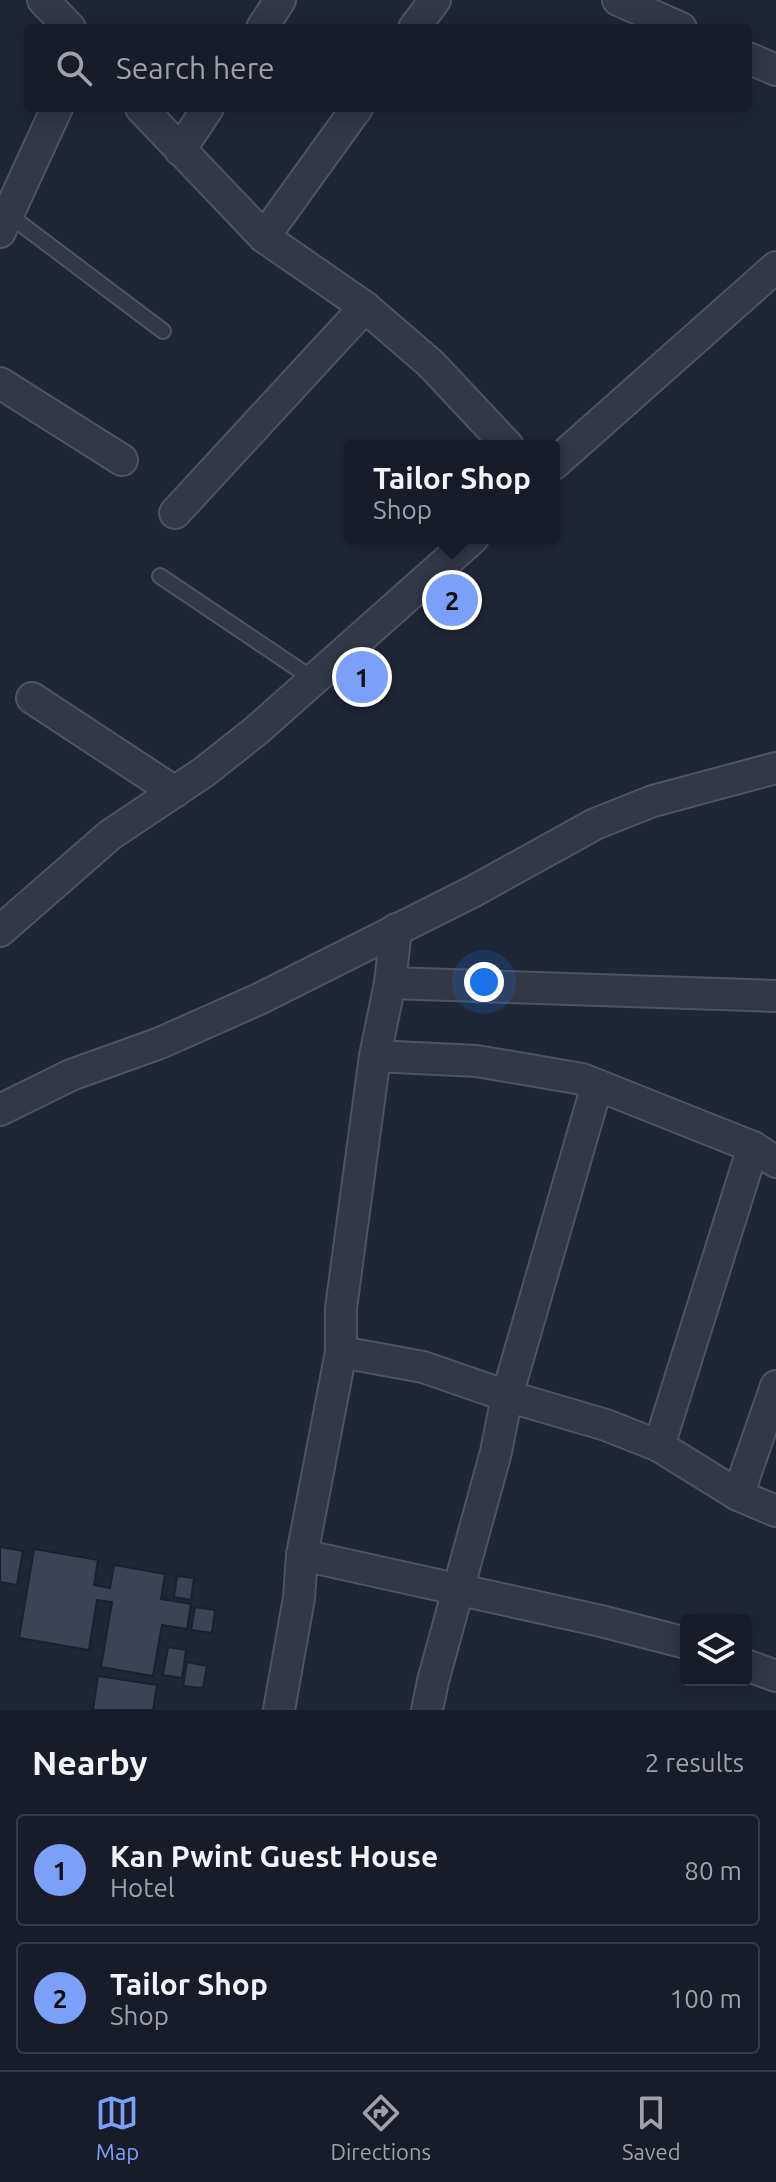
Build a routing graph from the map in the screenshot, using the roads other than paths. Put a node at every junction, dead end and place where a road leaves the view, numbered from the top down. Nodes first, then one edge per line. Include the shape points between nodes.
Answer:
1 (43, 0) edge
2 (280, 0) edge
3 (435, 0) edge
4 (618, 0) edge
5 (66, 24) edge
6 (265, 24) edge
7 (417, 24) edge
8 (672, 24) edge
9 (752, 60) edge
10 (776, 70) edge
11 (55, 112) edge
12 (145, 112) edge
13 (205, 112) edge
14 (354, 112) edge
15 (180, 150) junction
16 (4, 224) edge
17 (264, 237) junction
18 (776, 267) edge
19 (365, 307) junction
20 (163, 331) dead end
21 (0, 383) edge
22 (502, 440) edge
23 (560, 459) edge
24 (122, 460) dead end
25 (175, 513) dead end
26 (466, 544) edge
27 (160, 576) dead end
28 (313, 679) junction
29 (32, 698) dead end
30 (776, 768) edge
31 (175, 792) junction
32 (396, 929) junction
33 (0, 931) edge
34 (390, 983) junction
35 (776, 996) edge
36 (375, 1056) junction
37 (597, 1085) junction
38 (0, 1110) edge
39 (764, 1154) edge
40 (341, 1352) junction
41 (776, 1386) edge
42 (507, 1396) junction
43 (659, 1446) junction
44 (738, 1495) junction
45 (776, 1511) edge
46 (302, 1555) junction
47 (459, 1591) junction
48 (680, 1641) edge
49 (752, 1667) edge
50 (776, 1676) edge
51 (279, 1710) edge
52 (427, 1710) edge

1 - 5 street
2 - 6 street
3 - 7 street
4 - 8 street
9 - 10 street
11 - 16 street
12 - 15 street
13 - 15 street
14 - 17 street
15 - 17 street
16 - 20 lane
17 - 19 street
18 - 23 street
19 - 22 street via 431,364
19 - 25 street
21 - 24 street
26 - 28 street
27 - 28 lane
28 - 31 street
29 - 31 street
30 - 32 street via 653,801 595,824
31 - 33 street via 110,835
32 - 34 street
32 - 38 street via 259,999 71,1075
34 - 35 street
34 - 36 street
36 - 37 street via 477,1061
36 - 40 street via 341,1308
37 - 39 street
37 - 42 street
39 - 43 street
40 - 42 street via 423,1367
40 - 46 street
41 - 44 street
42 - 43 street
42 - 47 street
43 - 44 street
44 - 45 street
46 - 47 street
46 - 51 street
47 - 48 street
47 - 52 street
49 - 50 street

